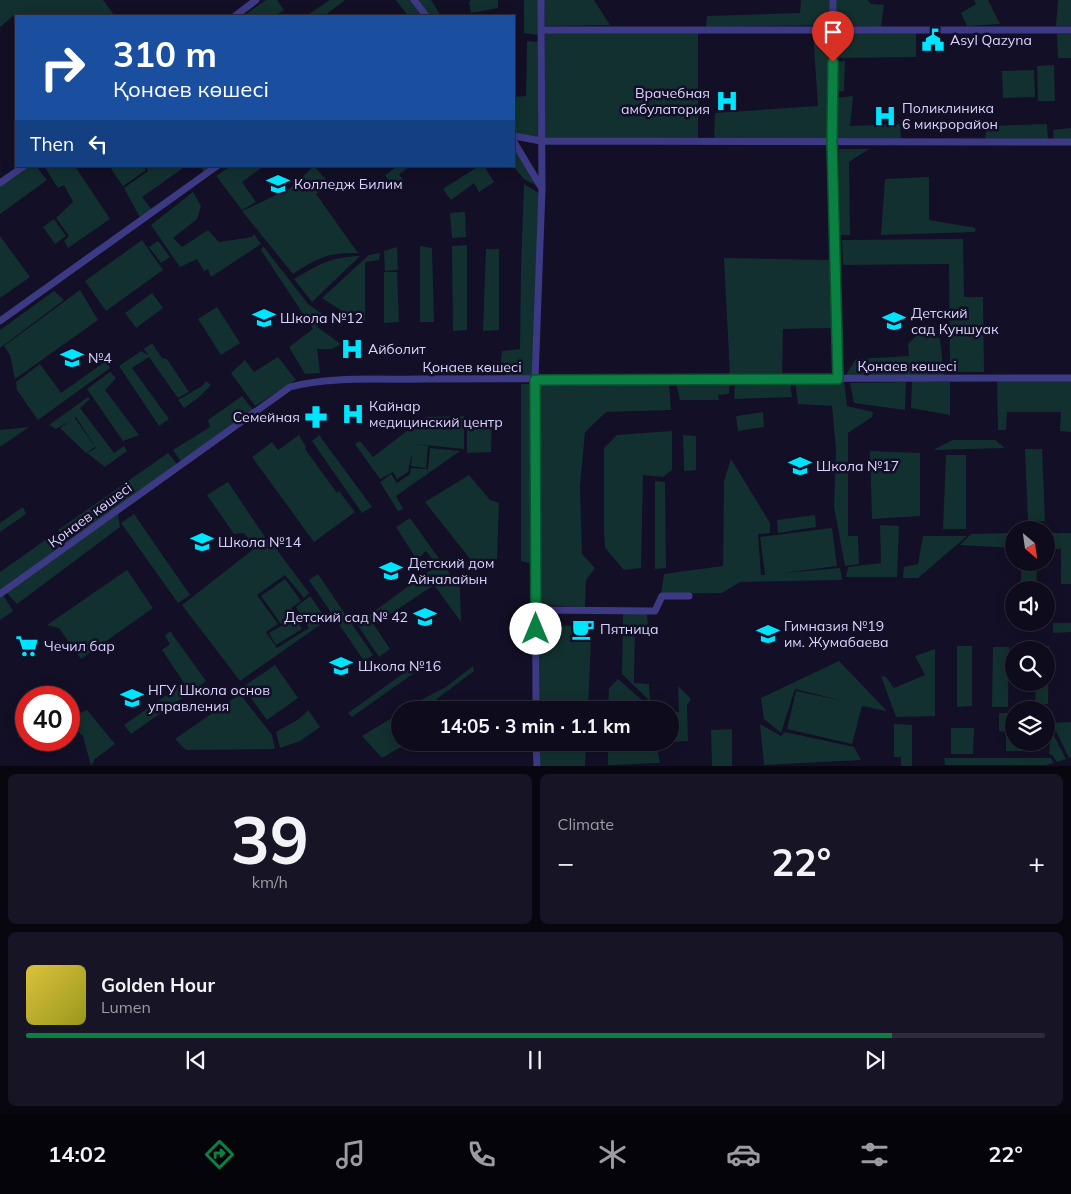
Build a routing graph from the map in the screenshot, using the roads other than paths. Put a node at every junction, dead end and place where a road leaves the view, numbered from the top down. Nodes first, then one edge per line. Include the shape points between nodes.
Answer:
1 (256, 0) edge
2 (414, 0) edge
3 (541, 0) edge
4 (833, 0) edge
5 (236, 15) edge
6 (425, 15) edge
7 (833, 29) junction
8 (541, 30) junction
9 (1071, 30) edge
10 (515, 136) edge
11 (542, 142) junction
12 (832, 142) junction
13 (1071, 142) edge
14 (515, 144) edge
15 (23, 167) edge
16 (215, 167) edge
17 (0, 183) edge
18 (542, 188) junction
19 (0, 320) edge
20 (1071, 378) edge
21 (838, 379) junction
22 (535, 380) junction
23 (0, 594) edge
24 (689, 596) dead end
25 (536, 610) junction
26 (536, 701) edge
27 (536, 751) edge
28 (537, 766) edge

1 - 5 street
2 - 6 street
3 - 8 street
4 - 7 street
7 - 8 street
7 - 9 street
7 - 12 street
8 - 11 street
10 - 11 street
11 - 12 street
11 - 18 street
12 - 13 street
12 - 21 street
14 - 18 street
15 - 17 street
16 - 19 street
18 - 22 street
20 - 21 street, Қонаев көшесі
21 - 22 street, Қонаев көшесі
22 - 23 street, Қонаев көшесі via 335,380 290,387
22 - 25 street
24 - 25 street via 662,596 655,611
25 - 26 street
27 - 28 street

